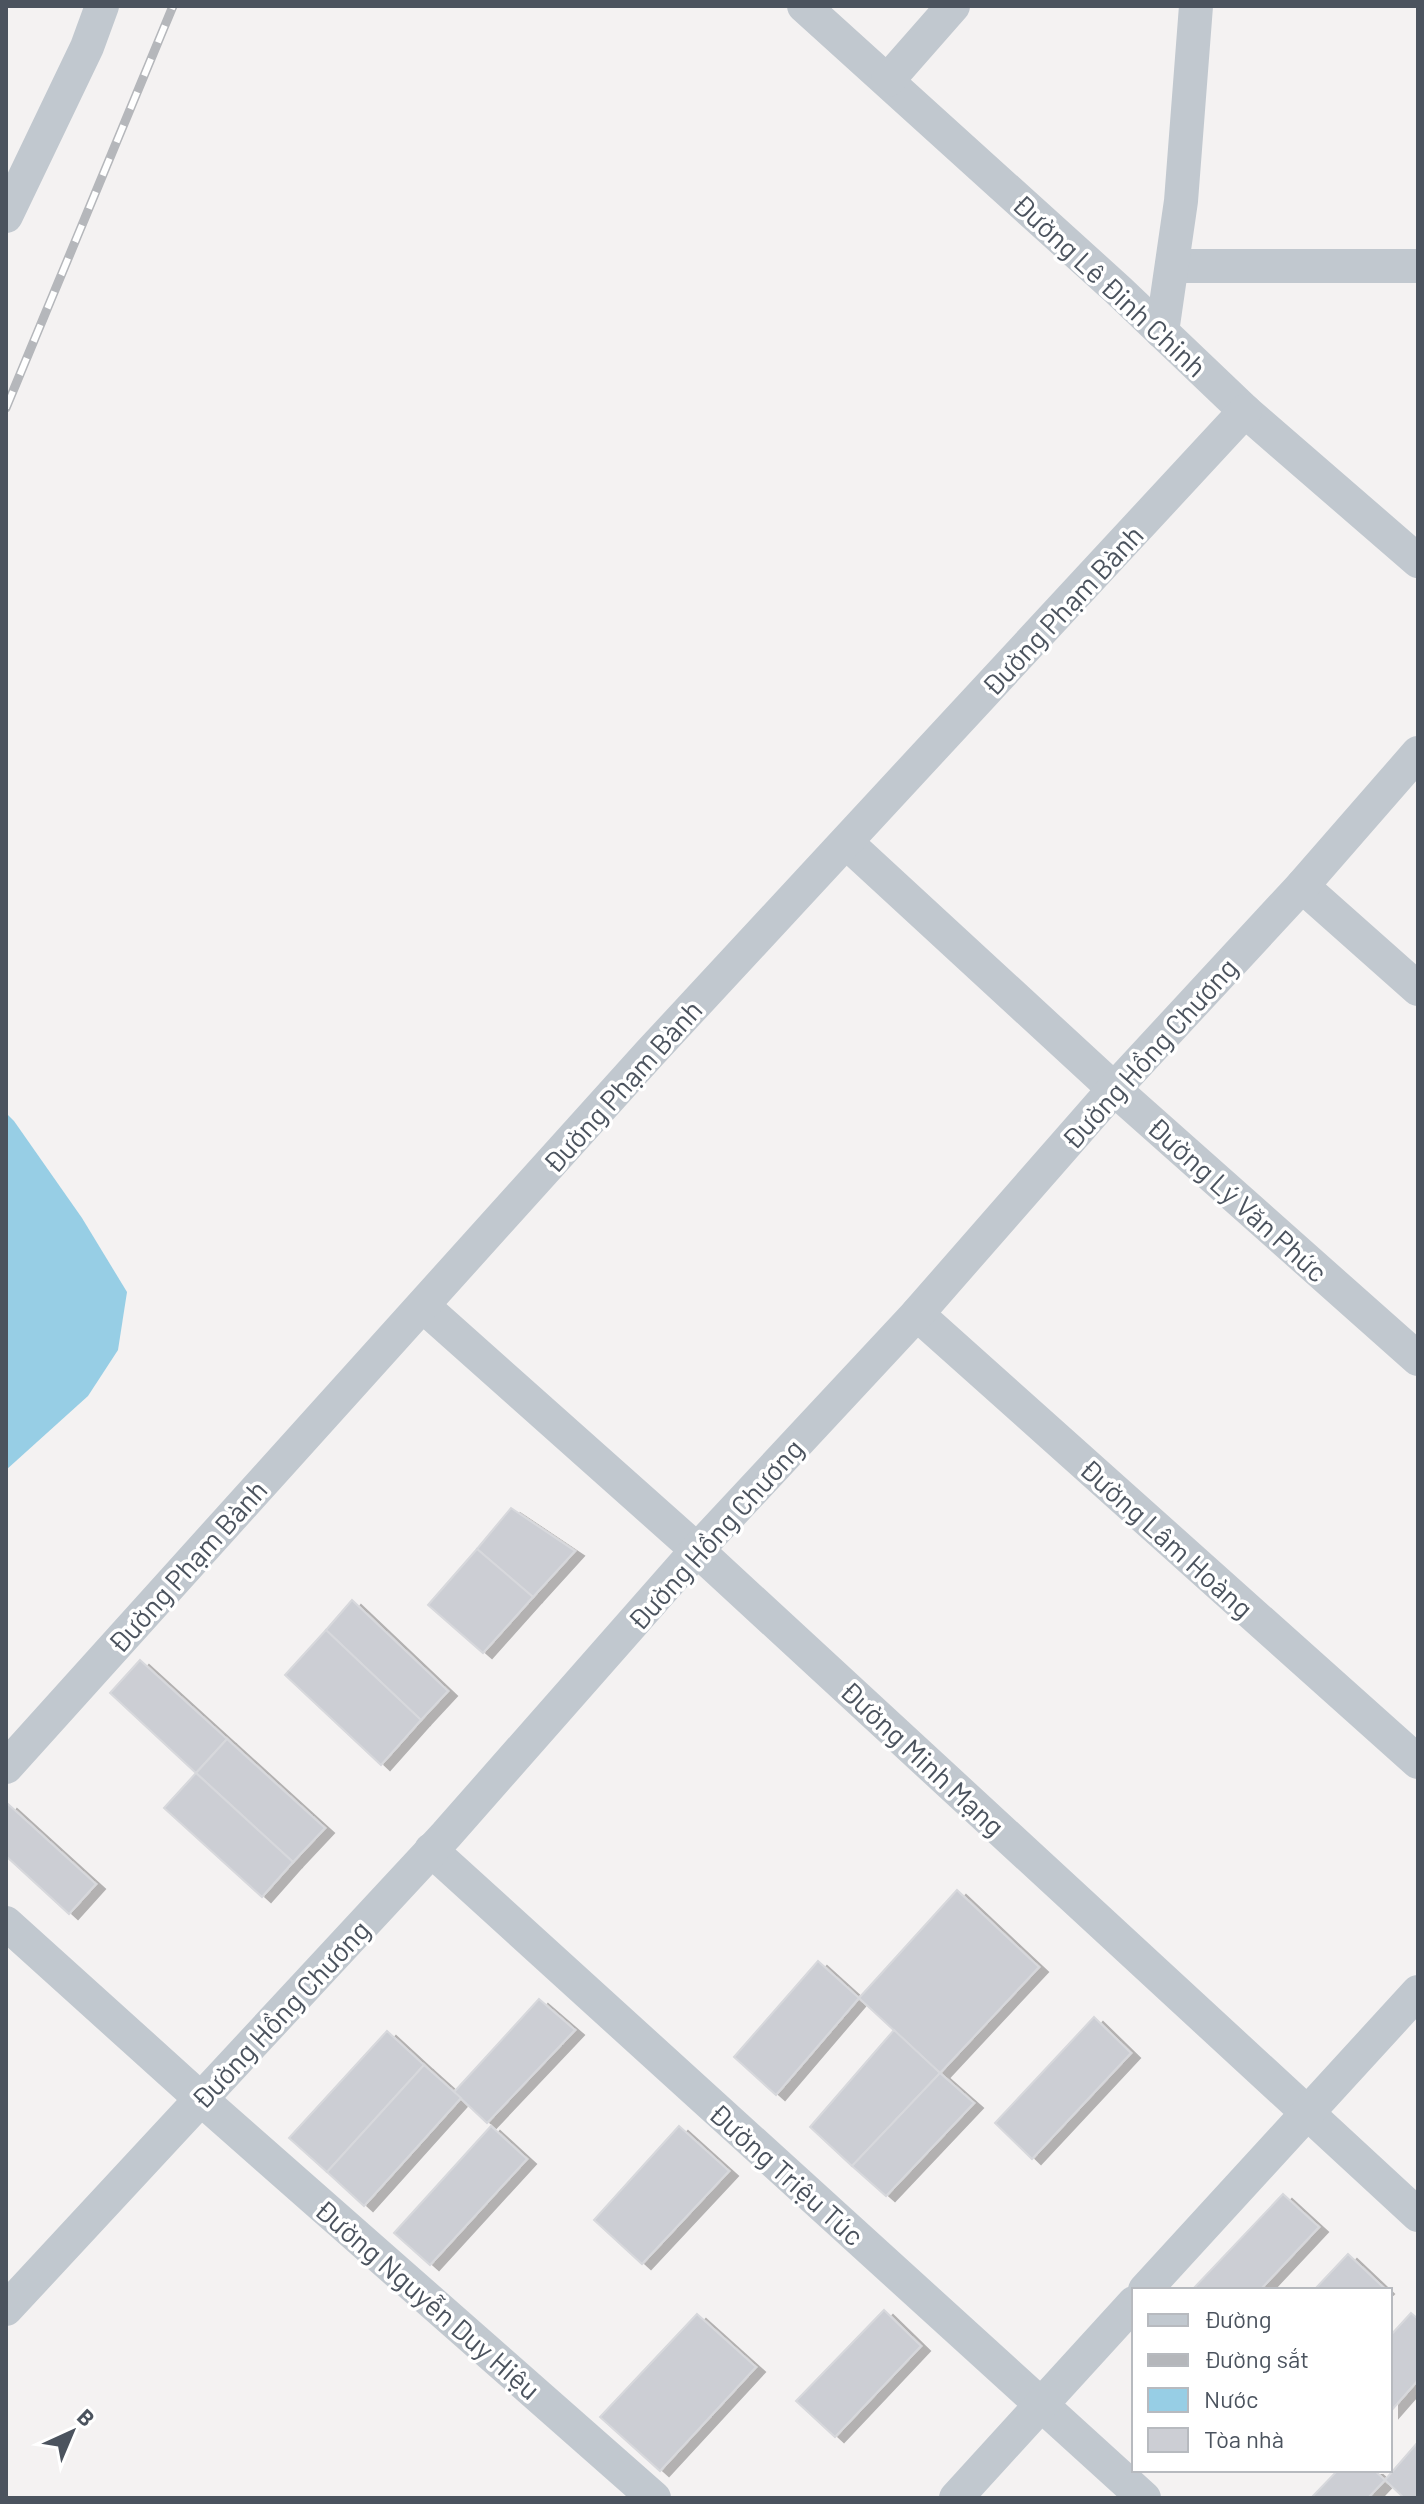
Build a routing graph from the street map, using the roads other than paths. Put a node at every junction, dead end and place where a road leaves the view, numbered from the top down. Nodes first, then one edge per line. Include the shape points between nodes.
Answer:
1 (102, 6) edge
2 (804, 6) edge
3 (953, 6) edge
4 (1196, 6) edge
5 (888, 80) junction
6 (6, 216) edge
7 (1172, 266) junction
8 (1418, 266) edge
9 (1162, 332) junction
10 (1245, 411) junction
11 (1418, 561) edge
12 (1418, 753) edge
13 (847, 843) junction
14 (1302, 886) junction
15 (1418, 989) edge
16 (1114, 1089) junction
17 (423, 1306) junction
18 (917, 1314) junction
19 (1418, 1359) edge
20 (697, 1550) junction
21 (1418, 1762) edge
22 (6, 1767) edge
23 (431, 1850) junction
24 (6, 1923) edge
25 (1418, 1992) edge
26 (202, 2100) junction
27 (1307, 2113) junction
28 (1418, 2215) edge
29 (1147, 2288) edge
30 (1132, 2305) edge
31 (6, 2309) edge
32 (1041, 2405) junction
33 (654, 2498) edge
34 (956, 2498) edge
35 (1144, 2498) edge

1 - 6 street
2 - 5 street, Đường Lê Đinh Chinh
3 - 5 street
4 - 7 street
5 - 9 street, Đường Lê Đinh Chinh
7 - 8 street
7 - 9 street
9 - 10 street, Đường Lê Đinh Chinh
10 - 11 street, Đường Lê Đinh Chinh
10 - 13 street, Đường Phạm Bành
12 - 14 street, Đường Hồng Chương
13 - 16 street, Đường Lý Văn Phức
13 - 17 street, Đường Phạm Bành
14 - 15 street
14 - 16 street, Đường Hồng Chương
16 - 18 street, Đường Hồng Chương
16 - 19 street, Đường Lý Văn Phức
17 - 20 street, Đường Minh Mạng
17 - 22 street, Đường Phạm Bành
18 - 20 street, Đường Hồng Chương
18 - 21 street, Đường Lâm Hoàng
20 - 23 street, Đường Hồng Chương
20 - 27 street, Đường Minh Mạng
23 - 26 street, Đường Hồng Chương
23 - 32 street, Đường Triệu Túc
24 - 26 street, Đường Nguyễn Duy Hiệu
25 - 27 street
26 - 31 street, Đường Hồng Chương
26 - 33 street, Đường Nguyễn Duy Hiệu
27 - 28 street, Đường Minh Mạng
27 - 29 street
30 - 32 street
32 - 34 street
32 - 35 street, Đường Triệu Túc

